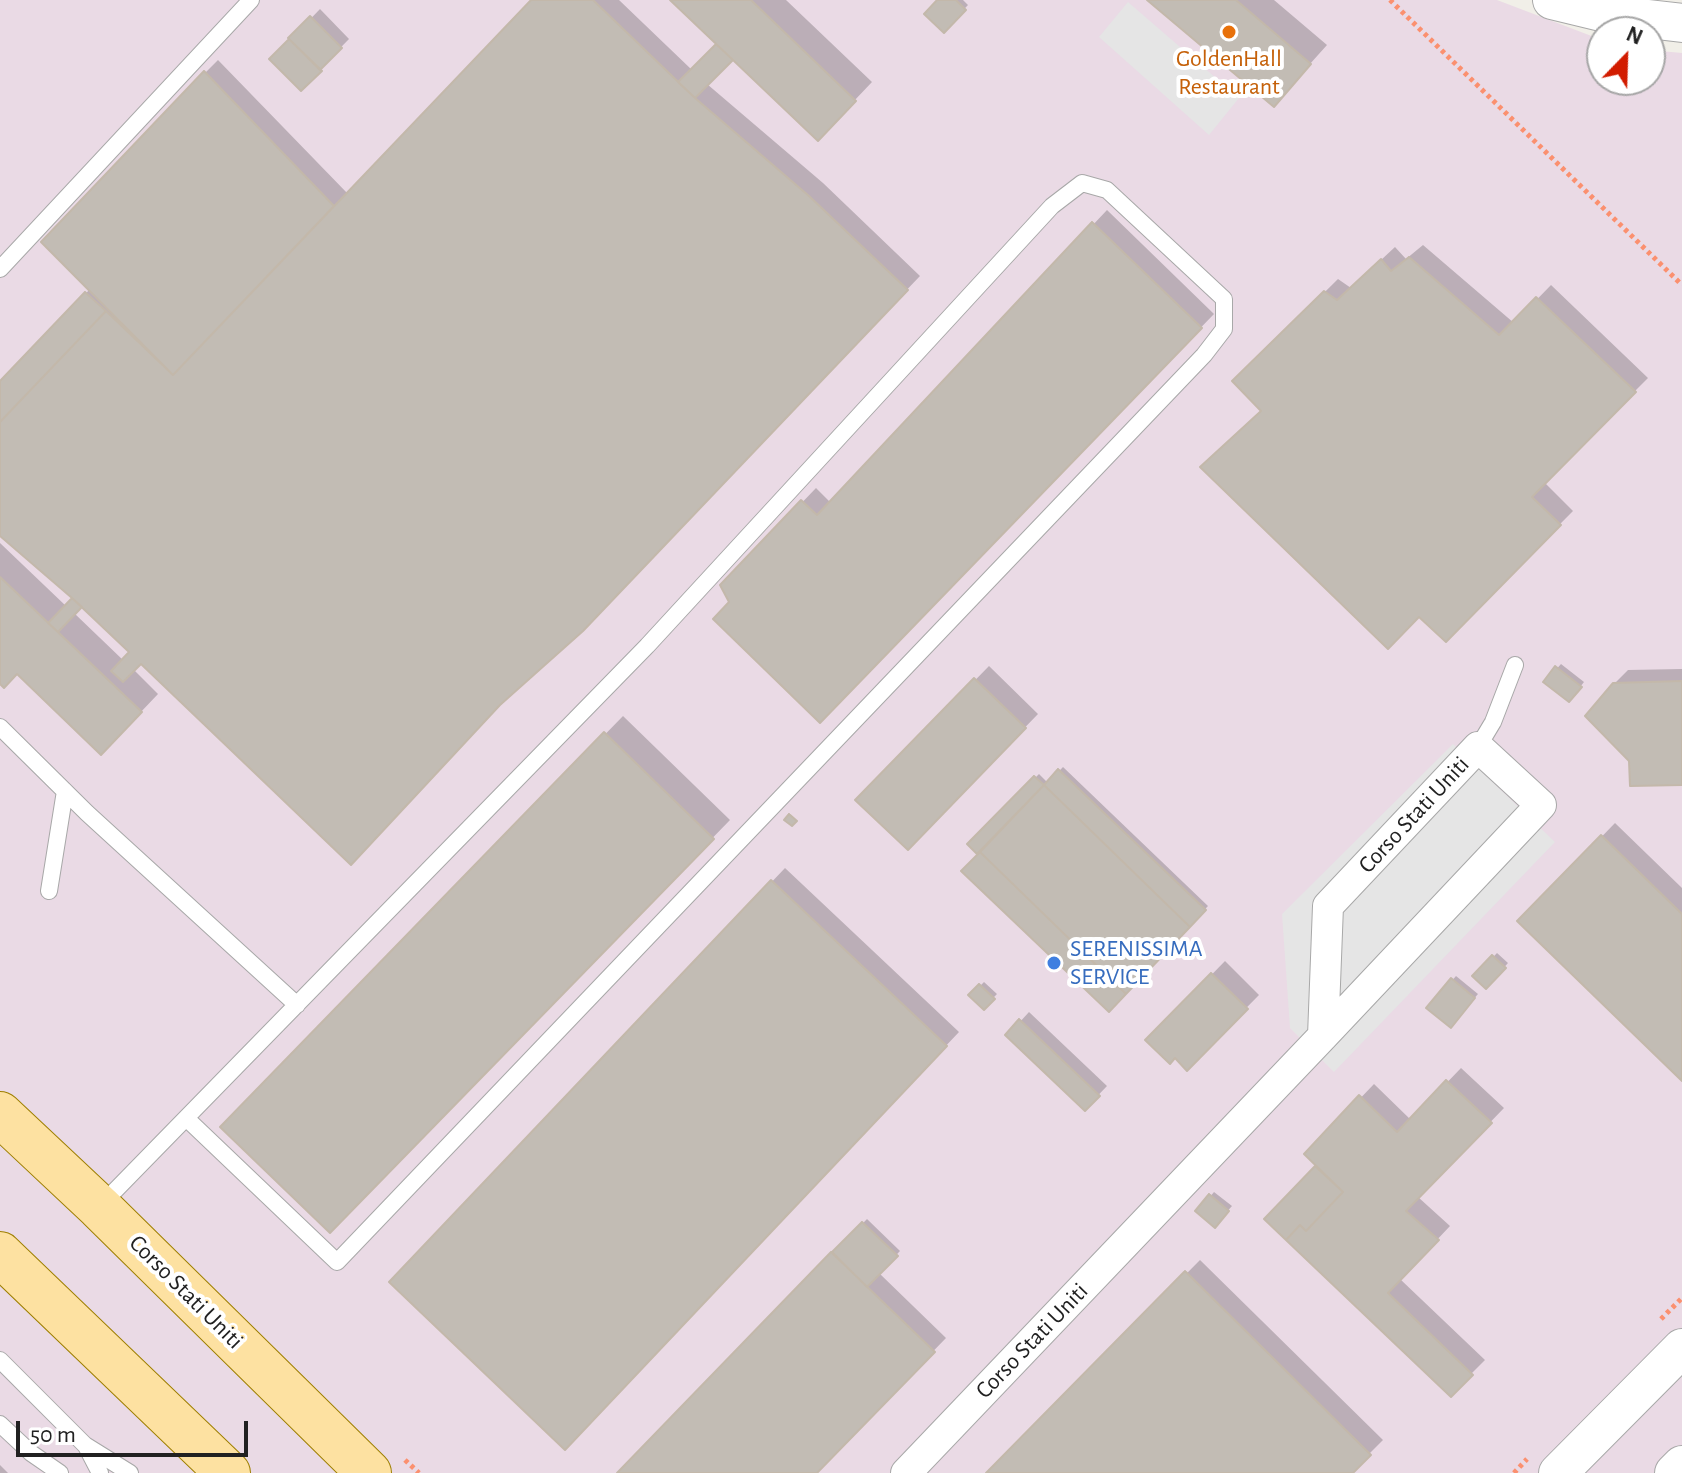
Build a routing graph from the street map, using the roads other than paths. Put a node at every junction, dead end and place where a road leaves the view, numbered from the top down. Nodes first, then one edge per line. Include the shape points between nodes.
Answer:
1 (251, 0) edge
2 (1552, 0) edge
3 (1682, 23) edge
4 (0, 269) edge
5 (1515, 665) dead end
6 (0, 727) edge
7 (1478, 747) junction
8 (65, 791) junction
9 (49, 891) dead end
10 (297, 1005) junction
11 (1323, 1036) junction
12 (0, 1114) edge
13 (186, 1118) junction
14 (99, 1207) junction
15 (0, 1254) edge
16 (1682, 1348) edge
17 (0, 1360) edge
18 (0, 1424) edge
19 (85, 1445) junction
20 (1682, 1465) edge
21 (60, 1473) edge
22 (100, 1473) edge
23 (130, 1473) edge
24 (228, 1473) edge
25 (369, 1473) edge
26 (906, 1473) edge
27 (1558, 1473) edge
28 (1674, 1473) edge

1 - 4 lane
2 - 3 street
5 - 7 lane
6 - 8 lane
7 - 11 street, Corso Stati Uniti via 1328,906
7 - 11 street, Corso Stati Uniti via 1541,805
8 - 9 lane
8 - 10 lane
10 - 13 lane
10 - 13 lane via 647,646 1052,206 1082,183 1107,190 1224,299 1224,329 1204,355 337,1262
11 - 26 street, Corso Stati Uniti
12 - 14 main road, Corso Stati Uniti
13 - 14 lane
14 - 25 main road, Corso Stati Uniti
15 - 24 main road
16 - 27 street
17 - 19 lane
18 - 21 lane
19 - 22 lane
19 - 23 lane
20 - 28 street

